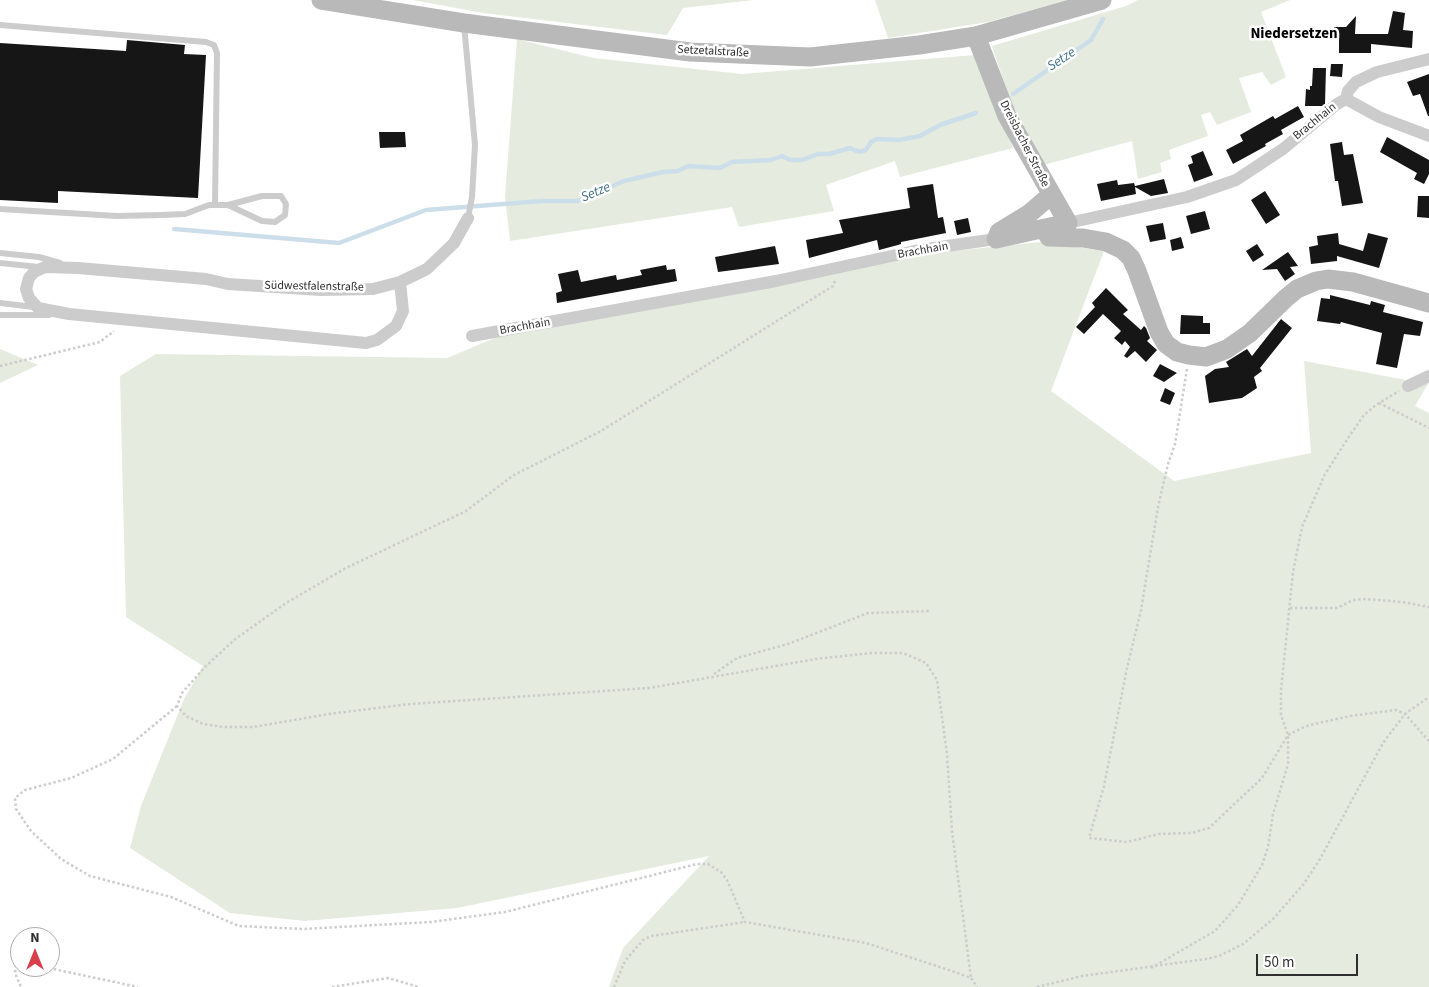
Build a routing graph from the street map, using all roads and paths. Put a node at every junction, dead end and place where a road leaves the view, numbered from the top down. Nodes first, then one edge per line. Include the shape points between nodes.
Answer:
1 (321, 0) edge
2 (1102, 0) edge
3 (464, 23) junction
4 (0, 25) edge
5 (976, 36) junction
6 (1429, 59) edge
7 (1346, 99) junction
8 (1429, 136) edge
9 (1051, 195) junction
10 (215, 205) junction
11 (228, 205) junction
12 (0, 209) edge
13 (468, 218) joint
14 (1068, 223) junction
15 (1044, 229) junction
16 (996, 239) junction
17 (0, 253) edge
18 (0, 263) edge
19 (45, 267) junction
20 (78, 268) junction
21 (839, 268) junction
22 (400, 282) junction
23 (0, 303) edge
24 (1429, 304) edge
25 (38, 308) junction
26 (69, 314) junction
27 (0, 315) edge
28 (128, 319) junction
29 (472, 336) dead end
30 (1189, 355) junction
31 (0, 366) edge
32 (1429, 376) edge
33 (1408, 386) joint
34 (1379, 402) junction
35 (1429, 428) edge
36 (1429, 607) edge
37 (1290, 608) junction
38 (931, 611) dead end
39 (713, 675) junction
40 (1429, 697) edge
41 (177, 706) junction
42 (1405, 714) junction
43 (1288, 735) junction
44 (1429, 741) edge
45 (745, 922) junction
46 (1150, 968) junction
47 (60, 970) edge
48 (971, 978) junction
49 (138, 987) edge
50 (332, 987) edge
51 (419, 987) edge
52 (614, 987) edge
53 (978, 987) edge
54 (1037, 987) edge

1 - 3 street, Setzetalstraße
2 - 5 street, Setzetalstraße
3 - 5 street, Setzetalstraße via 690,52 810,56
3 - 13 lane, Südwestfalenstraße via 475,145
4 - 10 lane via 214,45 217,53
5 - 9 street, Dreisbacher Straße via 1007,116
6 - 7 street via 1377,72 1356,82
7 - 8 street via 1378,117
7 - 14 street, Brachhain via 1283,149 1236,180 1187,197
9 - 14 street, Dreisbacher Straße
9 - 16 street, Dreisbacher Straße via 1000,232
10 - 11 lane
10 - 12 lane via 185,214 116,216
11 - 11 lane via 262,221 275,222 286,216 286,204 281,196 262,196
13 - 22 street, Südwestfalenstraße via 454,243 426,269
14 - 15 street, Brachhain
15 - 16 street, Brachhain
15 - 30 street via 1049,237 1084,238 1106,242 1123,250 1137,271 1166,344
16 - 21 street, Brachhain via 919,250
17 - 20 lane via 39,257
18 - 19 lane
19 - 20 street, Südwestfalenstraße
19 - 25 street via 34,272 26,289
20 - 22 street, Südwestfalenstraße via 321,290 374,289
21 - 29 street, Brachhain
21 - 41 path via 833,286 618,421 514,475 466,511 346,568 286,603 234,640 204,668 182,693
22 - 28 street via 403,311 396,326 377,340 366,343
23 - 25 lane
24 - 30 street via 1353,282 1328,279 1297,289 1250,333 1227,349 1206,357
25 - 26 street
26 - 27 lane
26 - 28 street
28 - 31 path via 100,342
30 - 43 path via 1175,444 1158,507 1141,610 1104,786 1089,838 1119,843 1209,828 1262,778
32 - 33 street
33 - 34 path
34 - 35 path
34 - 37 path via 1348,438 1311,501 1297,549
36 - 37 path via 1366,599 1353,600 1337,608
37 - 43 path via 1281,690 1281,714
38 - 39 path via 868,613 788,644 737,658
39 - 41 path via 649,688 410,704 253,728 203,724 186,716
39 - 48 path via 816,658 871,653 903,653 926,663 937,680
40 - 42 path
41 - 45 path via 113,759 71,778 25,790 15,798 16,809 31,831 62,859 90,876 171,897 239,926 313,928 431,922 505,912 702,864 721,872 732,889
42 - 43 path via 1387,709 1314,724
42 - 44 path
42 - 46 path via 1367,769 1316,865 1272,920 1243,944 1219,956
43 - 46 path via 1288,764 1273,814 1268,847 1253,882 1215,931
45 - 48 path via 866,943
45 - 52 path via 651,936 643,940 625,961
46 - 54 path via 1082,976
47 - 49 path
48 - 53 path
50 - 51 path via 388,978

